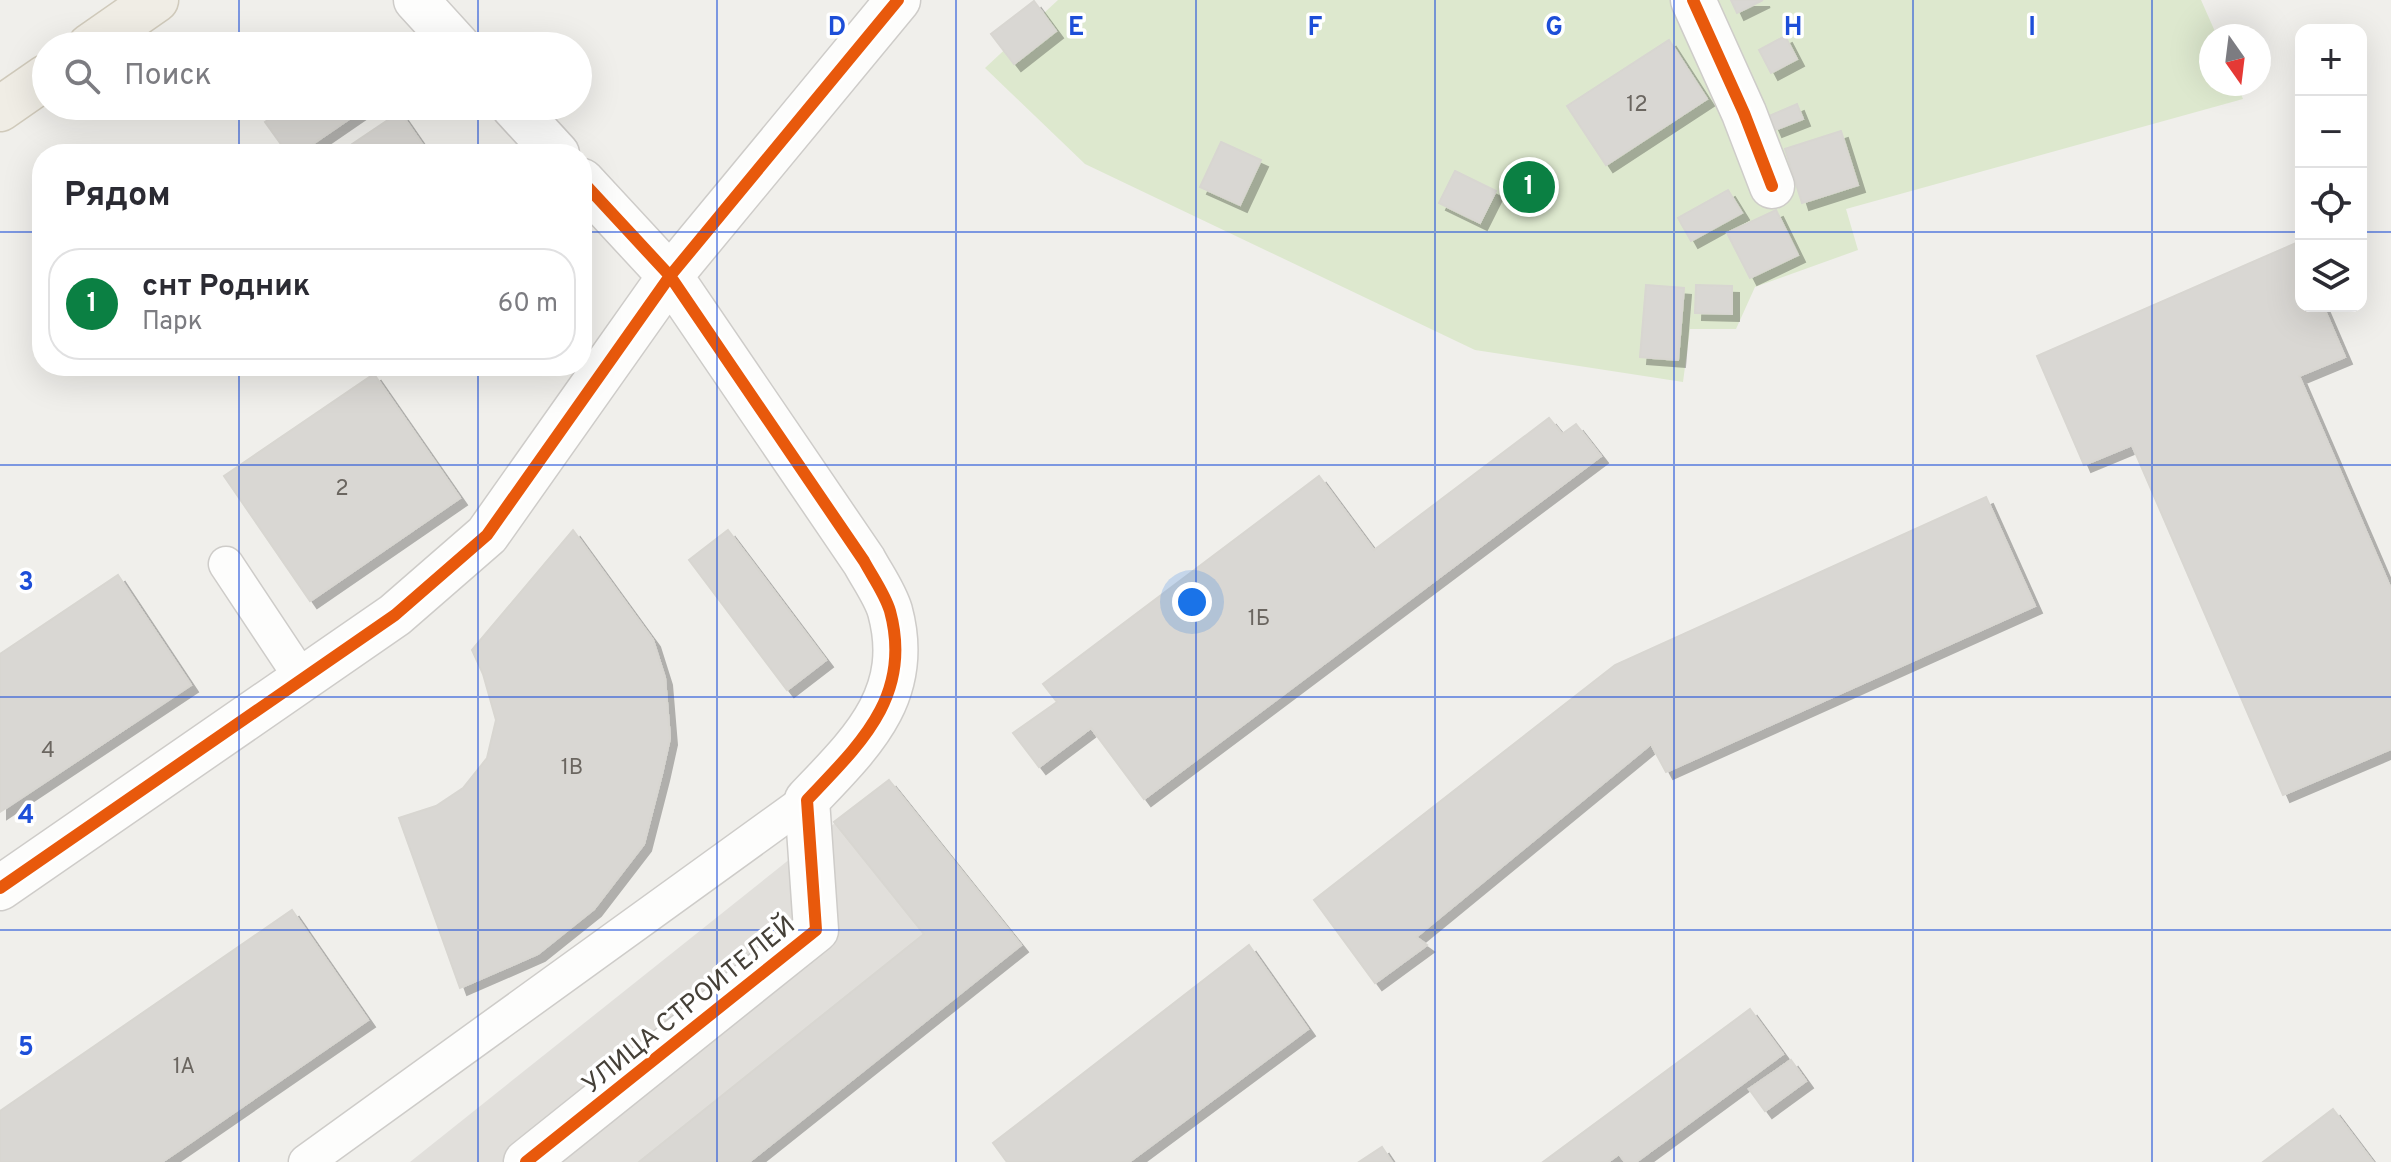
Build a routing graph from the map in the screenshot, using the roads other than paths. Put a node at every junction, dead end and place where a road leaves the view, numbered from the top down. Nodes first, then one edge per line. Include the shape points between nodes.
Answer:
1 (156, 0) edge
2 (416, 0) edge
3 (898, 0) edge
4 (1693, 0) edge
5 (110, 32) edge
6 (445, 32) edge
7 (32, 87) edge
8 (0, 109) edge
9 (526, 120) edge
10 (548, 144) edge
11 (1772, 186) dead end
12 (592, 192) edge
13 (670, 276) junction
14 (226, 564) dead end
15 (303, 680) junction
16 (807, 800) junction
17 (0, 888) edge
18 (306, 1162) edge
19 (526, 1162) edge

1 - 5 main road
2 - 6 street
3 - 13 street
4 - 11 street
7 - 8 main road
9 - 10 street
12 - 13 street
13 - 15 street via 487,535 395,615
13 - 16 street via 864,561 890,609 896,658 888,698 858,746
14 - 15 lane
15 - 17 street
16 - 18 lane
16 - 19 street, УЛИЦА СТРОИТЕЛЕЙ via 816,930

